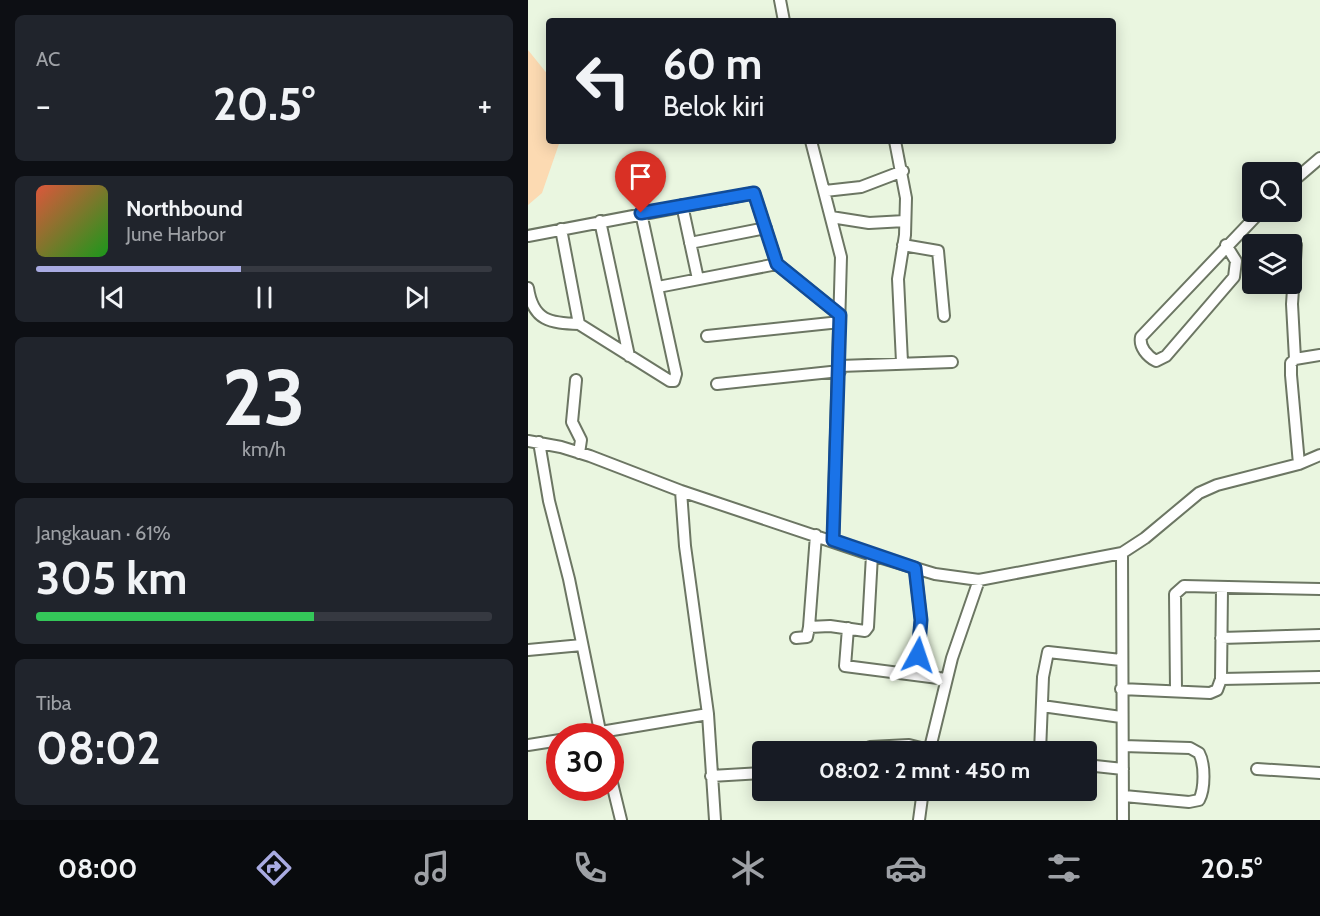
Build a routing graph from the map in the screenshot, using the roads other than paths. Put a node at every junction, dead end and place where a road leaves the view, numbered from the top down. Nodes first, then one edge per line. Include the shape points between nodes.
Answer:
1 (780, 0) edge
2 (783, 18) edge
3 (812, 144) edge
4 (896, 144) edge
5 (1320, 158) edge
6 (903, 171) junction
7 (1302, 173) edge
8 (825, 191) junction
9 (682, 205) junction
10 (641, 213) junction
11 (831, 218) junction
12 (600, 221) junction
13 (905, 221) junction
14 (1250, 222) edge
15 (766, 228) junction
16 (561, 229) junction
17 (528, 236) edge
18 (690, 243) junction
19 (903, 245) junction
20 (1226, 245) junction
21 (777, 264) junction
22 (698, 279) junction
23 (658, 287) junction
24 (528, 288) edge
25 (1293, 294) edge
26 (944, 316) dead end
27 (840, 318) junction
28 (579, 324) junction
29 (707, 336) dead end
30 (1320, 355) edge
31 (629, 356) junction
32 (1295, 359) junction
33 (902, 362) junction
34 (952, 362) dead end
35 (840, 368) junction
36 (576, 380) dead end
37 (717, 384) dead end
38 (533, 442) edge
39 (579, 453) junction
40 (1320, 455) edge
41 (1299, 464) junction
42 (681, 491) junction
43 (816, 535) junction
44 (833, 540) junction
45 (1122, 553) junction
46 (872, 555) junction
47 (915, 568) junction
48 (979, 580) junction
49 (1222, 588) junction
50 (1320, 589) edge
51 (809, 627) junction
52 (848, 628) junction
53 (1320, 635) edge
54 (796, 638) dead end
55 (1221, 638) junction
56 (582, 645) junction
57 (528, 650) edge
58 (1121, 660) junction
59 (915, 674) junction
60 (1320, 677) edge
61 (946, 679) junction
62 (1221, 679) junction
63 (1121, 689) junction
64 (1176, 690) junction
65 (1042, 706) junction
66 (708, 714) junction
67 (1121, 717) junction
68 (599, 723) edge
69 (624, 730) edge
70 (931, 741) edge
71 (1040, 741) edge
72 (546, 742) edge
73 (528, 745) edge
74 (1124, 746) junction
75 (1097, 766) edge
76 (1123, 769) junction
77 (1257, 769) dead end
78 (1320, 773) edge
79 (752, 774) edge
80 (711, 776) junction
81 (1124, 796) junction
82 (616, 801) edge
83 (922, 801) edge
84 (621, 820) edge
85 (715, 820) edge
86 (920, 820) edge
87 (1123, 820) edge

1 - 2 street
3 - 8 street
4 - 6 street
5 - 7 street
6 - 8 street via 861,187
6 - 13 street
8 - 11 street
9 - 10 street
9 - 15 street via 754,193
9 - 18 street
10 - 12 street
10 - 23 street
11 - 13 street via 869,224
11 - 27 street via 841,257
12 - 16 street
12 - 31 street
13 - 19 street
14 - 20 street
15 - 18 street
15 - 21 street
16 - 17 street
16 - 28 street
18 - 22 street
19 - 26 street via 938,251
19 - 33 street via 898,279
20 - 20 street via 1236,261 1234,277 1166,356 1156,361 1149,357 1141,337
21 - 22 street
21 - 27 street
22 - 23 street
23 - 31 street via 676,379 670,381
24 - 28 street via 533,310 541,317
25 - 32 street
27 - 29 street
27 - 35 street
28 - 31 street
30 - 32 street
32 - 41 street via 1291,375
33 - 34 street
33 - 35 street
35 - 37 street
35 - 44 street
36 - 39 street via 572,422 581,440
38 - 39 street
38 - 56 street
39 - 42 street
40 - 41 street
41 - 45 street via 1235,479 1199,493
42 - 43 street
42 - 66 street
43 - 44 street
43 - 51 street
44 - 46 street
45 - 48 street
45 - 58 street
46 - 47 street
46 - 52 street via 868,627 865,631
47 - 48 street
47 - 59 street via 921,620
48 - 61 street
49 - 50 street
49 - 55 street
49 - 64 street via 1184,586 1175,594
51 - 52 street
51 - 54 street via 807,637
52 - 59 street via 846,666
53 - 55 street
55 - 62 street
56 - 57 street
56 - 68 street
58 - 63 street
58 - 65 street via 1048,652
59 - 61 street
60 - 62 street
61 - 70 street
62 - 64 street via 1221,686 1210,693
63 - 64 street
63 - 67 street
65 - 67 street
65 - 71 street
66 - 69 street
66 - 80 street
67 - 74 street
72 - 73 street
74 - 76 street
74 - 81 street via 1190,748 1198,753 1203,767 1199,800
75 - 76 street
76 - 81 street
77 - 78 street
79 - 80 street
80 - 85 street
81 - 87 street
82 - 84 street
83 - 86 street

